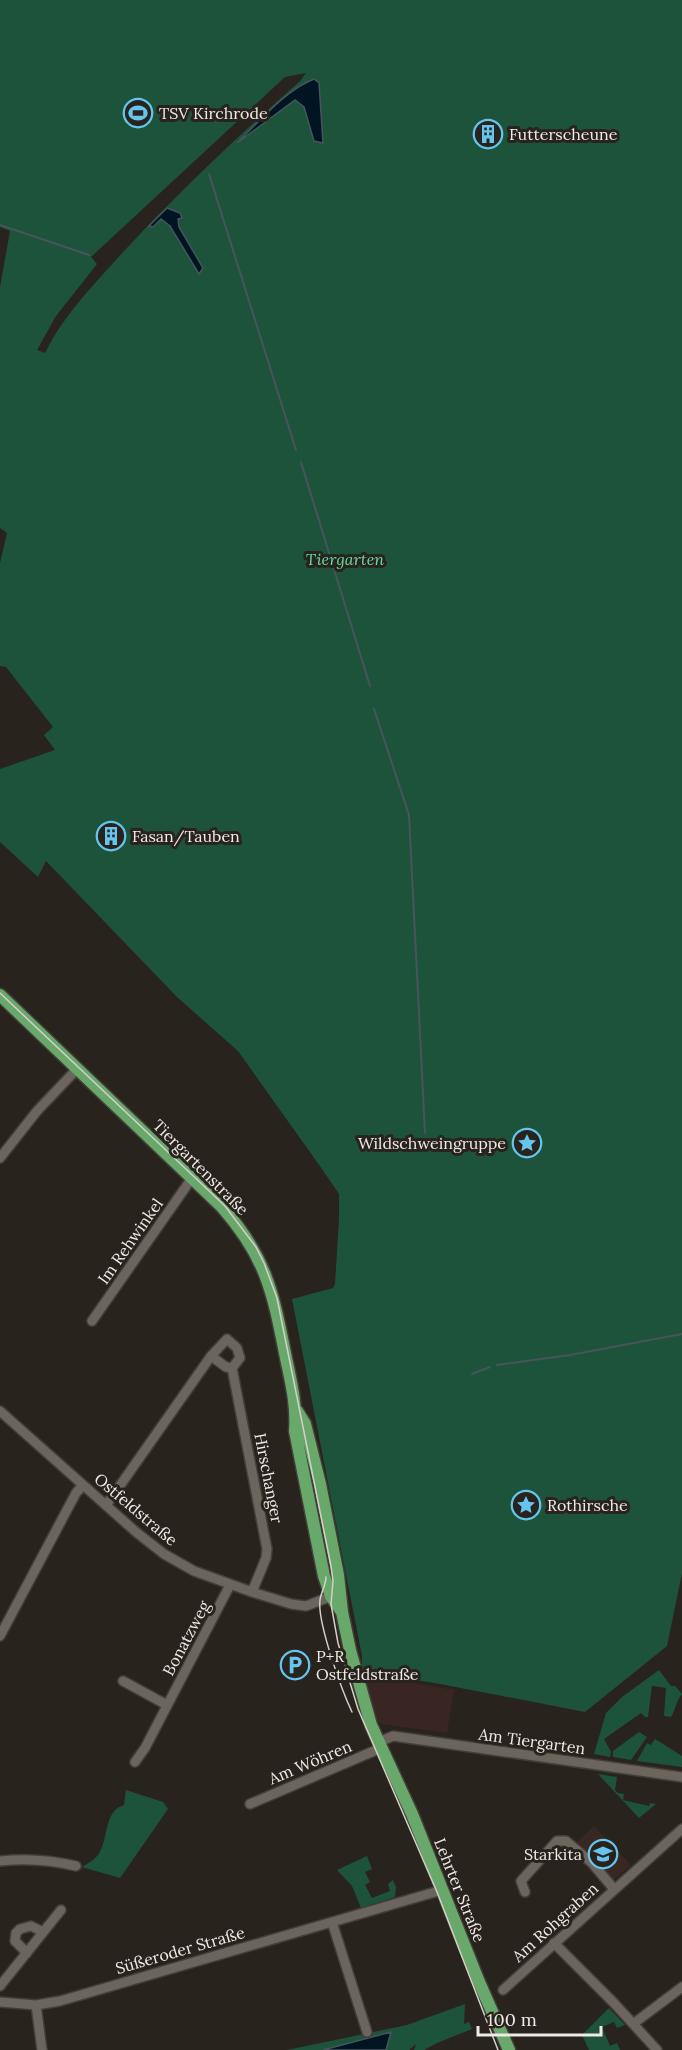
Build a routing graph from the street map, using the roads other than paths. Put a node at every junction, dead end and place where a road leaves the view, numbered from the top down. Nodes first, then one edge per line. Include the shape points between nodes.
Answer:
1 (0, 995) edge
2 (77, 1069) junction
3 (0, 1158) edge
4 (192, 1178) junction
5 (92, 1321) dead end
6 (211, 1356) junction
7 (232, 1368) junction
8 (0, 1411) edge
9 (83, 1485) junction
10 (106, 1505) junction
11 (230, 1585) junction
12 (252, 1592) junction
13 (336, 1595) junction
14 (0, 1636) edge
15 (123, 1681) dead end
16 (167, 1705) junction
17 (380, 1745) junction
18 (135, 1762) dead end
19 (682, 1777) edge
20 (250, 1804) dead end
21 (682, 1829) edge
22 (0, 1861) edge
23 (76, 1866) dead end
24 (614, 1889) junction
25 (442, 1890) junction
26 (525, 1892) dead end
27 (61, 1911) dead end
28 (332, 1922) junction
29 (43, 1932) junction
30 (554, 1943) junction
31 (27, 1953) junction
32 (0, 1986) edge
33 (682, 1988) edge
34 (503, 1990) dead end
35 (0, 2002) edge
36 (36, 2005) junction
37 (633, 2024) junction
38 (367, 2031) dead end
39 (42, 2050) edge
40 (509, 2050) edge
41 (657, 2050) edge

1 - 2 main road, Tiergartenstraße
2 - 3 street
2 - 4 main road, Tiergartenstraße
4 - 5 street, Im Rehwinkel
4 - 13 main road, Tiergartenstraße via 237,1224 263,1266 276,1306 297,1411 305,1424 321,1484
6 - 7 street
6 - 7 street, Hirschanger via 226,1339 237,1348 240,1358
6 - 10 street, Hirschanger
7 - 12 street, Hirschanger via 267,1549
8 - 9 street, Ostfeldstraße
9 - 10 street, Ostfeldstraße
9 - 14 street
10 - 11 street, Ostfeldstraße via 164,1554
11 - 12 street, Ostfeldstraße
11 - 16 street, Bonatzweg
12 - 13 street, Ostfeldstraße via 306,1606
13 - 17 main road, Tiergartenstraße via 353,1664
15 - 16 street
16 - 18 street, Bonatzweg
17 - 19 street, Am Tiergarten via 393,1736
17 - 20 street, Am Wöhren
17 - 25 main road, Lehrter Straße
21 - 24 street, Am Rohgraben
22 - 23 street via 30,1859
24 - 26 street via 566,1841 557,1841 521,1881
24 - 30 street, Am Rohgraben
25 - 28 street, Süßeroder Straße
25 - 40 main road, Lehrter Straße
27 - 29 street
28 - 36 street, Süßeroder Straße
28 - 38 street
29 - 31 street
29 - 31 street via 26,1926 16,1933 15,1941
30 - 34 street, Am Rohgraben
30 - 37 street
31 - 32 street
33 - 37 street
35 - 36 street, Süßeroder Straße
36 - 39 street
37 - 41 street

